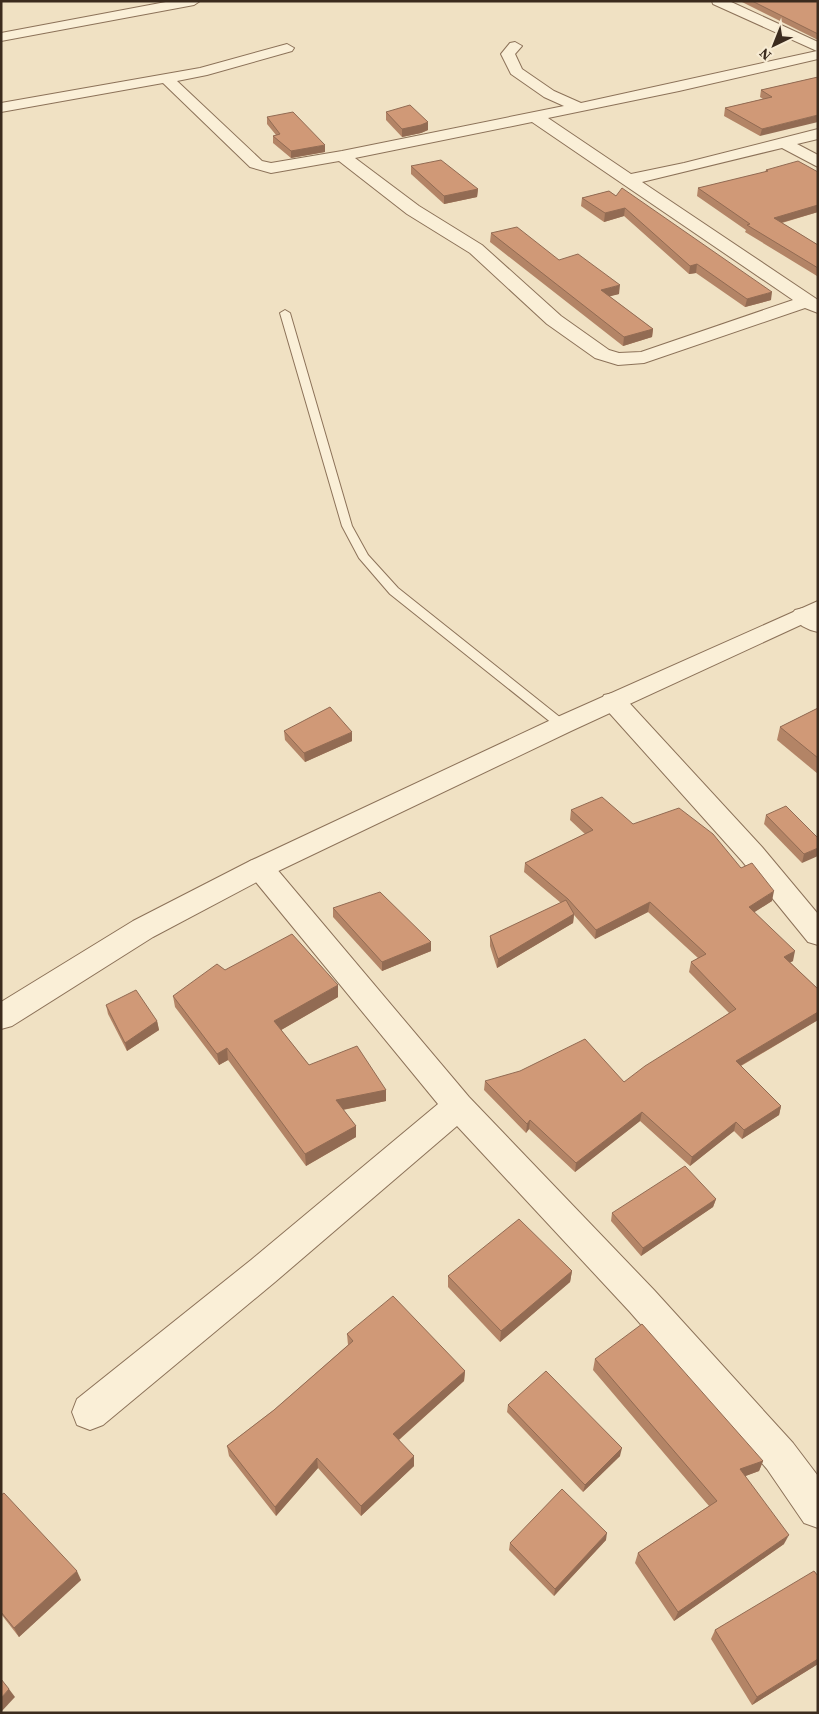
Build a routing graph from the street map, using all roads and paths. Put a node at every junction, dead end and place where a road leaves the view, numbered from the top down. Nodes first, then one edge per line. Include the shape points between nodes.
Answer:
1 (194, 1) edge
2 (718, 1) edge
3 (1, 38) edge
4 (515, 46) dead end
5 (818, 47) edge
6 (287, 48) dead end
7 (818, 54) edge
8 (167, 79) junction
9 (1, 108) edge
10 (581, 108) junction
11 (534, 116) junction
12 (818, 134) edge
13 (784, 143) junction
14 (342, 156) junction
15 (818, 162) edge
16 (627, 180) junction
17 (812, 304) edge
18 (285, 313) dead end
19 (813, 616) edge
20 (613, 701) junction
21 (562, 725) junction
22 (260, 868) junction
23 (818, 934) edge
24 (1, 1017) edge
25 (458, 1106) junction
26 (90, 1412) dead end
27 (818, 1509) edge

1 - 3 street
2 - 5 street
4 - 10 street via 508,54 516,71 549,94
6 - 8 street
7 - 10 street
8 - 9 street
8 - 14 street via 263,168
10 - 11 street
11 - 14 street
11 - 16 street
12 - 13 street
13 - 15 street
13 - 16 street
14 - 17 street via 412,210 476,249 554,320 602,354 630,360 644,357
16 - 17 street
18 - 21 lane via 347,526 363,556 394,591
19 - 20 street
20 - 21 street
20 - 23 street via 752,854
21 - 22 street
22 - 24 street via 143,929
22 - 25 street
25 - 26 street
25 - 27 street via 649,1308 780,1456

